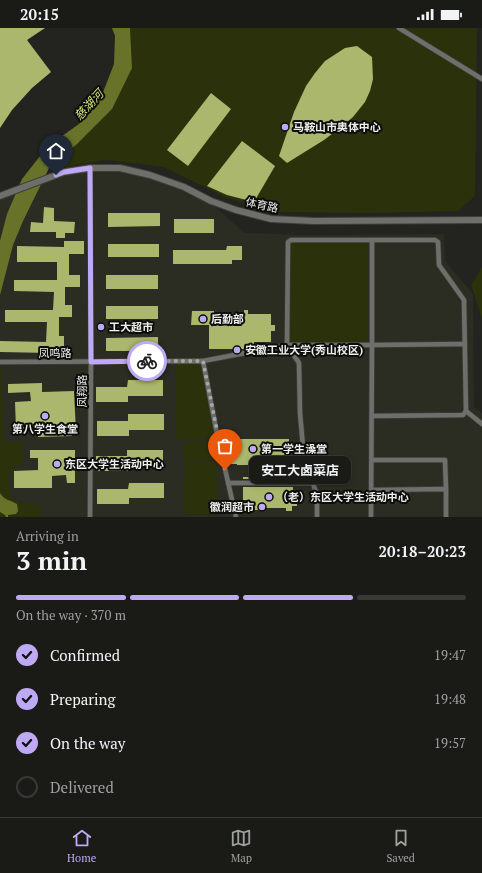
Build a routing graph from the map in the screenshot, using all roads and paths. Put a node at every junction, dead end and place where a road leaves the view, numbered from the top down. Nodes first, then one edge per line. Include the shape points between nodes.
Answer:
1 (399, 28) edge
2 (482, 79) edge
3 (90, 168) junction
4 (2, 195) edge
5 (482, 220) edge
6 (372, 240) junction
7 (465, 344) junction
8 (287, 345) junction
9 (372, 345) junction
10 (203, 361) junction
11 (0, 362) edge
12 (91, 362) junction
13 (466, 411) junction
14 (372, 416) junction
15 (482, 424) edge
16 (372, 460) junction
17 (228, 483) junction
18 (313, 483) junction
19 (446, 489) junction
20 (372, 490) junction
21 (90, 517) edge
22 (236, 517) edge
23 (317, 517) edge
24 (372, 517) edge
25 (446, 517) edge

1 - 2 street
3 - 4 street, 体育路 via 64,172
3 - 5 street, 体育路 via 120,168 150,175 184,187 211,201 271,219
3 - 12 street, 凤翔路
6 - 7 street via 437,241 439,265 464,300
6 - 8 street via 289,240
6 - 9 street
7 - 9 street, 凤鸣路
7 - 13 street
8 - 9 street, 凤鸣路
8 - 10 street, 凤鸣路
8 - 18 street via 299,363 304,458
9 - 14 street
10 - 12 street, 凤鸣路
10 - 17 street
11 - 12 street, 凤鸣路
12 - 21 street, 凤翔路
13 - 14 street via 463,415
13 - 15 street
14 - 16 street
16 - 19 street via 445,460
16 - 20 street
17 - 18 street
17 - 22 street
18 - 23 street via 317,495
19 - 20 street
19 - 25 street
20 - 24 street

